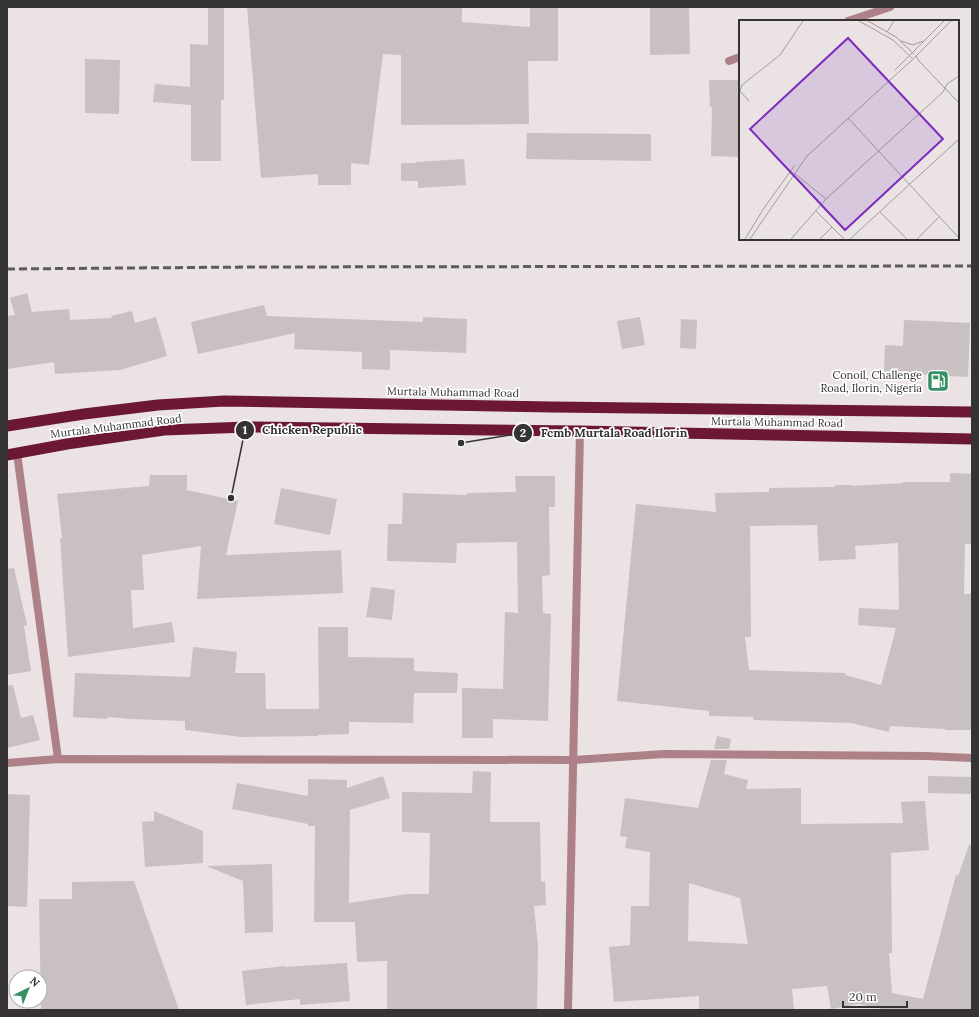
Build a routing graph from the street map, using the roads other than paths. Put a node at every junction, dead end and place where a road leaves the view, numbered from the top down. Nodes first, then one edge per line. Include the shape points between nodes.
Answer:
1 (890, 7) edge
2 (851, 20) edge
3 (739, 57) edge
4 (729, 61) dead end
5 (972, 412) edge
6 (7, 426) edge
7 (580, 432) junction
8 (972, 439) edge
9 (12, 454) edge
10 (972, 758) edge
11 (58, 759) junction
12 (574, 760) junction
13 (7, 763) edge
14 (568, 1010) edge

1 - 2 street
3 - 4 street
5 - 6 highway, Murtala Muhammad Road via 224,401 158,405
7 - 8 highway, Murtala Muhammad Road
7 - 9 highway, Murtala Muhammad Road via 248,427 164,430
7 - 12 street
9 - 11 street
10 - 12 street via 664,754
11 - 12 street
11 - 13 street
12 - 14 street

